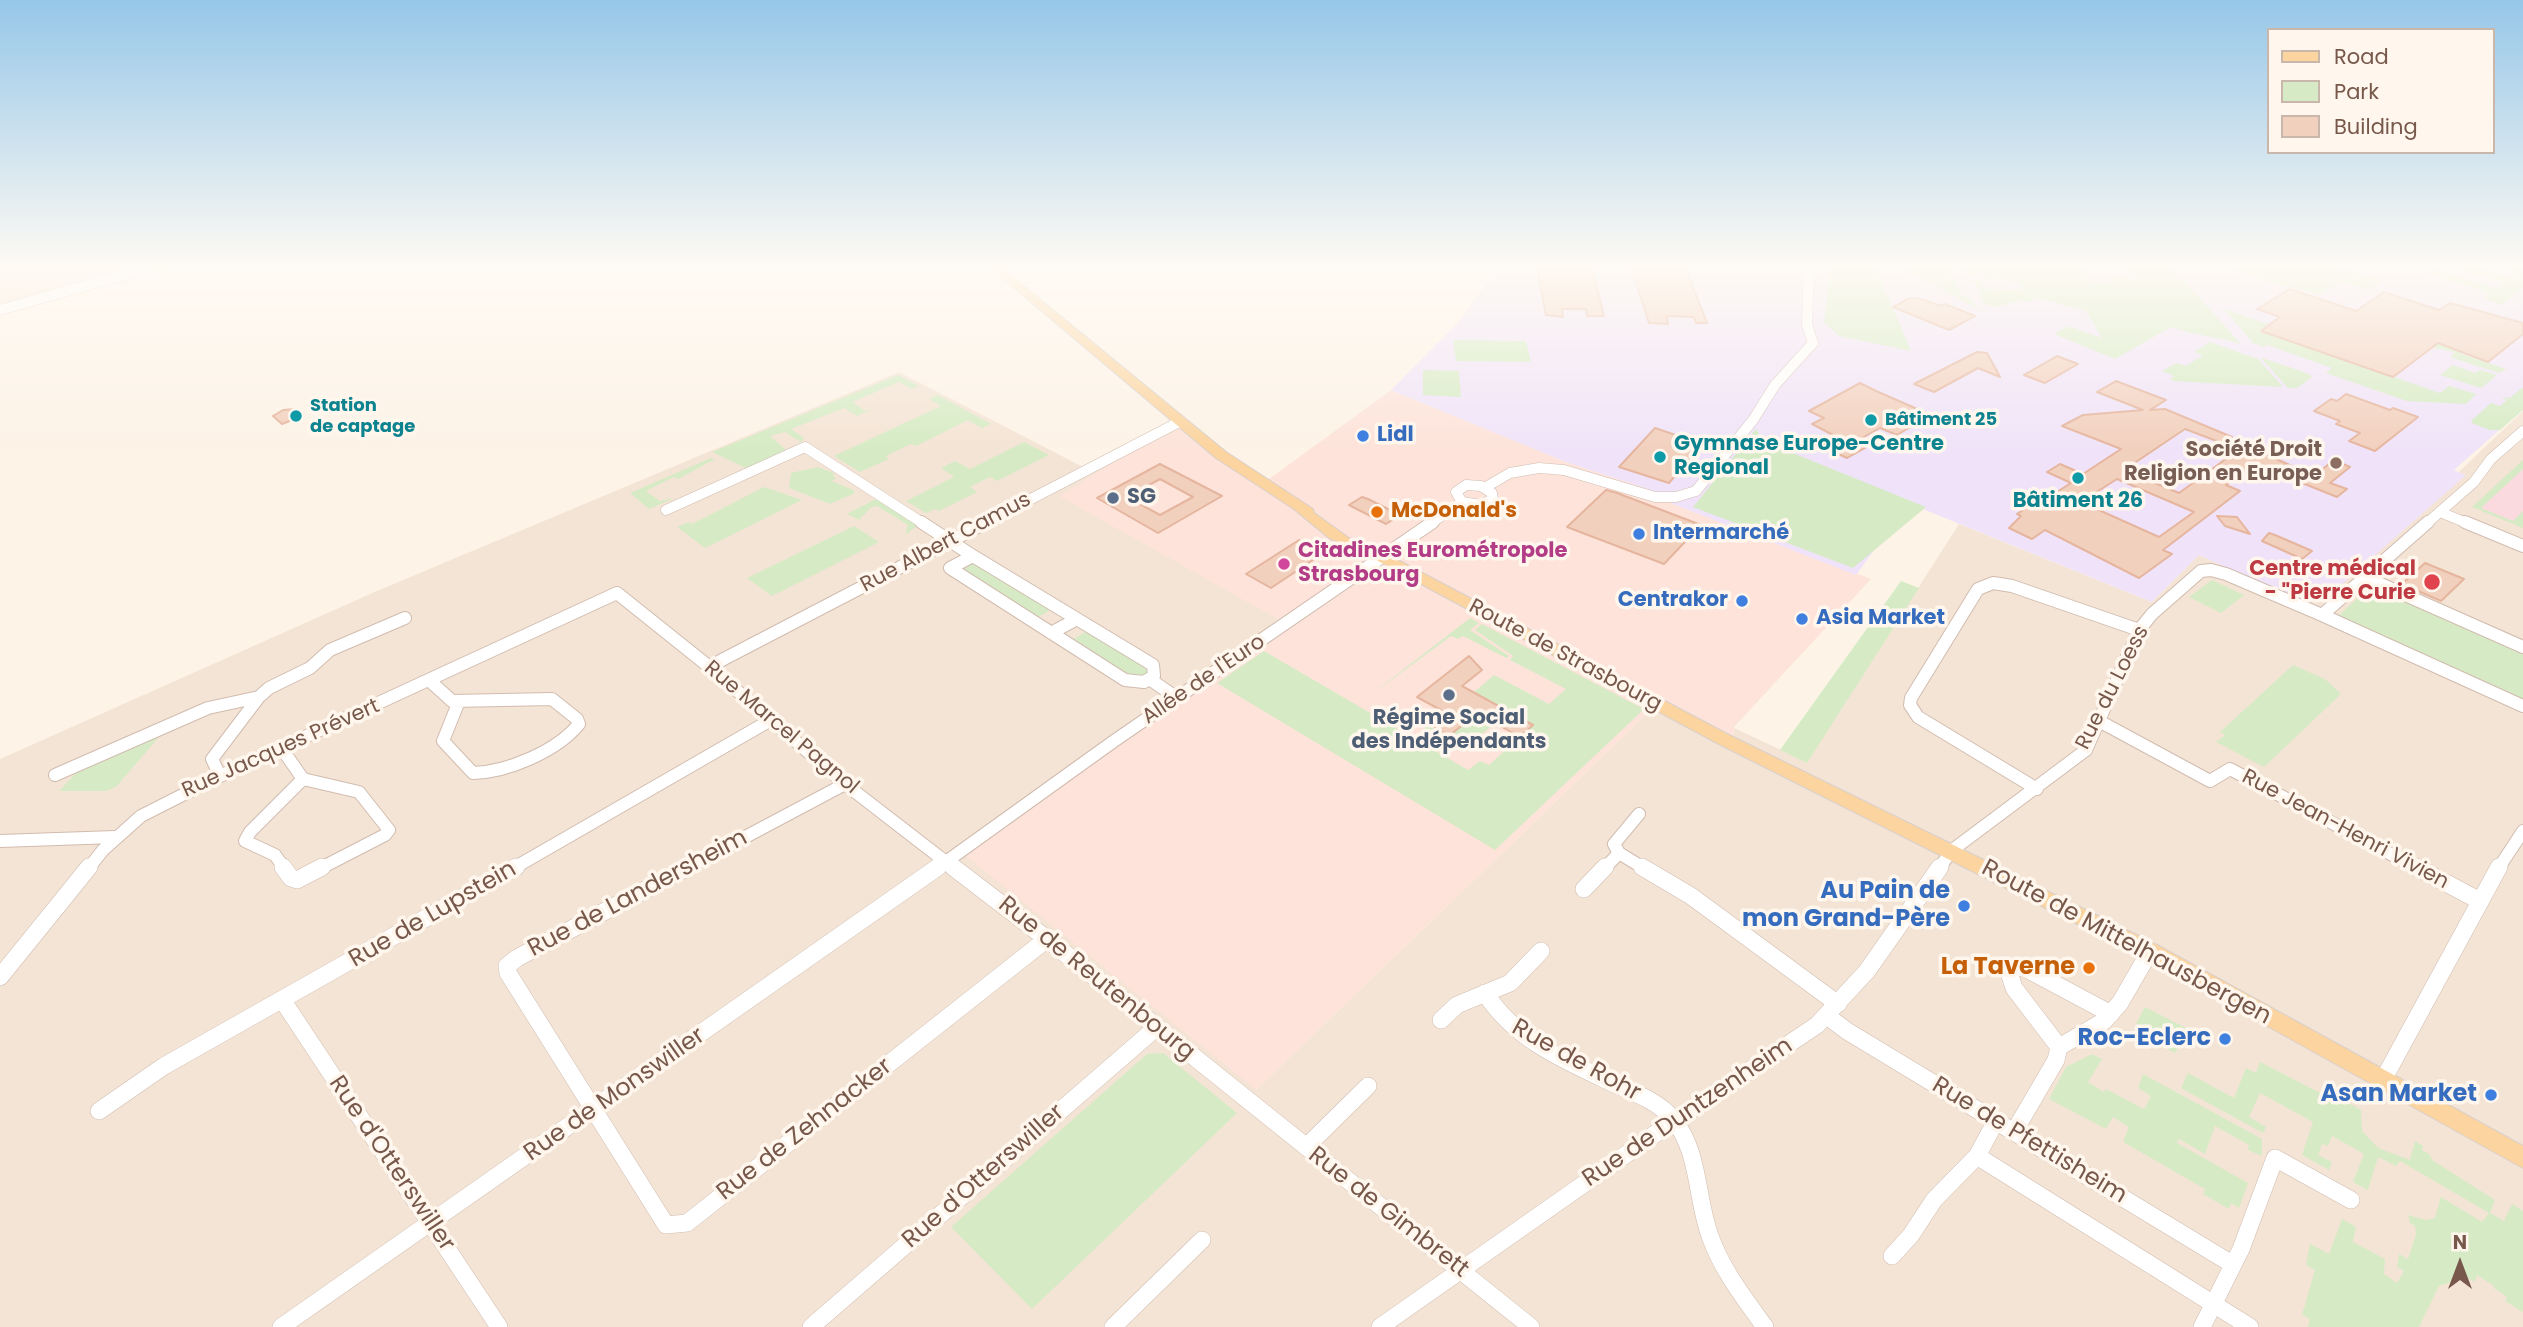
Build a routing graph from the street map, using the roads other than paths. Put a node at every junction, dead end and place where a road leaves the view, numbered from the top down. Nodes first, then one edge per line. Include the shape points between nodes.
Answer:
1 (1067, 326) edge
2 (1808, 326) edge
3 (1181, 421) junction
4 (2523, 431) edge
5 (1486, 487) junction
6 (1462, 502) junction
7 (666, 510) dead end
8 (2440, 512) junction
9 (950, 541) junction
10 (2523, 546) edge
11 (973, 555) junction
12 (1377, 555) junction
13 (2367, 578) junction
14 (617, 593) joint
15 (2322, 615) junction
16 (405, 618) dead end
17 (1077, 619) junction
18 (2139, 630) junction
19 (1051, 633) junction
20 (2523, 647) edge
21 (712, 669) junction
22 (1151, 680) junction
23 (430, 681) junction
24 (259, 697) junction
25 (1177, 698) junction
26 (459, 701) junction
27 (2523, 706) edge
28 (769, 721) junction
29 (2099, 721) junction
30 (1723, 739) joint
31 (282, 749) junction
32 (55, 775) dead end
33 (220, 776) junction
34 (303, 779) junction
35 (845, 783) junction
36 (2037, 789) junction
37 (1639, 814) dead end
38 (2523, 831) edge
39 (115, 837) junction
40 (0, 841) edge
41 (1951, 852) junction
42 (1619, 853) junction
43 (947, 860) junction
44 (1584, 889) dead end
45 (2480, 901) junction
46 (1047, 939) junction
47 (1541, 951) dead end
48 (2150, 951) junction
49 (0, 977) edge
50 (1486, 993) junction
51 (283, 1001) junction
52 (1832, 1010) junction
53 (2111, 1014) junction
54 (1441, 1020) dead end
55 (1157, 1027) junction
56 (2059, 1047) junction
57 (2383, 1080) junction
58 (1368, 1086) dead end
59 (1246, 1098) joint
60 (593, 1110) junction
61 (99, 1111) dead end
62 (1675, 1121) junction
63 (1996, 1121) junction
64 (2014, 1132) junction
65 (1306, 1147) junction
66 (1977, 1156) junction
67 (2523, 1158) edge
68 (2351, 1200) dead end
69 (430, 1223) junction
70 (1202, 1240) dead end
71 (1892, 1256) dead end
72 (2232, 1264) junction
73 (1460, 1269) junction
74 (2214, 1305) junction
75 (281, 1327) edge
76 (499, 1327) edge
77 (811, 1327) edge
78 (1113, 1327) edge
79 (1380, 1327) edge
80 (1531, 1327) edge
81 (1765, 1327) edge
82 (2202, 1327) edge
83 (2250, 1327) edge

1 - 3 main road, Route de Strasbourg
2 - 5 street, Allée de l'Euro via 1813,336 1810,348 1775,385 1753,420 1689,495 1649,496 1553,468 1516,471
3 - 9 street, Rue Albert Camus
3 - 12 main road, Route de Strasbourg via 1314,521
4 - 8 street
5 - 6 street, Allée de l'Euro via 1462,486 1456,496
5 - 6 street, Allée de l'Euro via 1492,493 1491,501 1481,505
6 - 12 street, Allée de l'Euro
7 - 9 street via 805,447
8 - 10 street
8 - 13 street
9 - 11 street
9 - 21 street, Rue Albert Camus
11 - 17 street
11 - 19 street via 950,568
12 - 25 street, Allée de l'Euro
12 - 30 main road, Route de Strasbourg
13 - 15 street
13 - 20 street
14 - 21 street, Rue Marcel Pagnol
14 - 23 street, Rue Jacques Prévert
15 - 18 street, Rue du Loess via 2211,570 2201,571
15 - 27 street, Rue du Loess
16 - 24 street via 330,650 310,668
17 - 19 street
17 - 22 street via 1153,665
18 - 29 street, Rue du Loess
18 - 36 street via 2012,586 1993,583 1978,589 1910,705 1918,717
19 - 22 street via 1125,680
21 - 28 street, Rue Marcel Pagnol
22 - 25 street
23 - 26 street via 446,698
23 - 31 street, Rue Jacques Prévert
24 - 32 street via 208,708
24 - 33 street via 212,759
25 - 43 street, Allée de l'Euro
26 - 26 street via 443,740 479,774 501,769 567,738 579,724 552,699
28 - 35 street, Rue Marcel Pagnol
28 - 51 street, Rue de Lupstein
29 - 36 street, Rue du Loess via 2086,750
29 - 45 street, Rue Jean-Henri Vivien via 2210,781 2230,769
30 - 41 main road, Route de Mittelhausbergen
31 - 33 street, Rue Jacques Prévert
31 - 34 street
33 - 39 street, Rue Jacques Prévert via 156,807
34 - 34 street via 359,792 389,830 297,880 275,855 245,841
35 - 43 street, Rue Marcel Pagnol
35 - 60 street, Rue de Landersheim via 510,962 508,973
36 - 41 street, Rue du Loess
37 - 42 street via 1614,844
38 - 45 street
39 - 40 street
39 - 49 street, Rue Jacques Prévert
41 - 48 main road, Route de Mittelhausbergen via 1989,865
41 - 52 street, Rue de Duntzenheim via 1867,971
42 - 44 street
42 - 52 street via 1691,896
43 - 46 street, Rue de Reutenbourg
43 - 60 street, Rue de Monswiller
45 - 57 street
46 - 55 street, Rue de Reutenbourg
46 - 60 street, Rue de Zehnacker via 687,1223 666,1225
47 - 50 street via 1510,983
48 - 53 street
48 - 57 main road, Route de Mittelhausbergen
50 - 54 street via 1457,1005
50 - 62 street, Rue de Rohr via 1503,1021 1528,1038 1657,1105
51 - 61 street, Rue de Lupstein via 164,1066
51 - 69 street, Rue d'Otterswiller
52 - 62 street, Rue de Duntzenheim
52 - 63 street, Rue de Pfettisheim via 1847,1031
53 - 56 street
53 - 56 street via 2023,967 2008,969 2011,984
55 - 59 street, Rue de Reutenbourg
55 - 77 street, Rue d'Otterswiller
56 - 64 street
57 - 67 main road, Route de Mittelhausbergen
58 - 65 street
59 - 65 street, Rue de Gimbrett
60 - 69 street, Rue de Monswiller
62 - 73 street, Rue de Duntzenheim
62 - 81 street via 1692,1156 1710,1237 1726,1270
63 - 64 street, Rue de Pfettisheim
63 - 66 street
64 - 72 street, Rue de Pfettisheim
65 - 73 street, Rue de Gimbrett
66 - 71 street via 1934,1200
66 - 74 street, Rue de Pfettisheim
68 - 72 street via 2275,1157
69 - 75 street, Rue de Monswiller
69 - 76 street, Rue d'Otterswiller
70 - 78 street
72 - 74 street
73 - 79 street, Rue de Duntzenheim
73 - 80 street, Rue de Gimbrett
74 - 82 street
74 - 83 street, Rue de Pfettisheim

